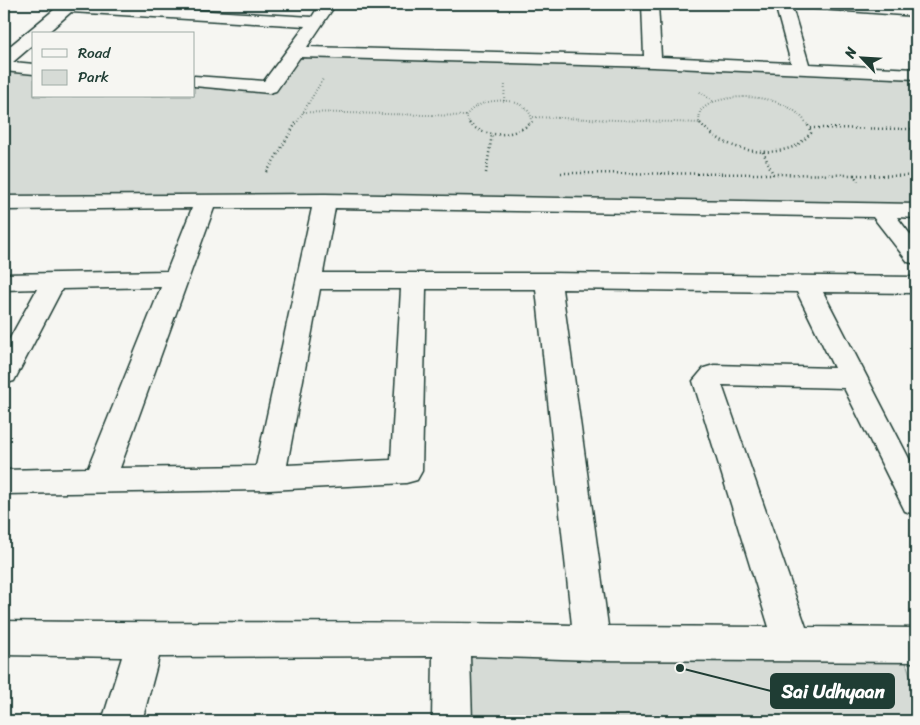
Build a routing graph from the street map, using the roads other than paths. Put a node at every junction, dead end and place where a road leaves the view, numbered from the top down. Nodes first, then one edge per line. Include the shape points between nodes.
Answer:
1 (328, 4) edge
2 (645, 4) edge
3 (783, 4) edge
4 (797, 4) edge
5 (69, 6) edge
6 (185, 9) edge
7 (916, 11) edge
8 (316, 22) junction
9 (37, 32) edge
10 (32, 37) edge
11 (296, 52) junction
12 (4, 60) edge
13 (653, 62) junction
14 (4, 66) edge
15 (32, 69) edge
16 (802, 70) junction
17 (916, 74) edge
18 (195, 81) edge
19 (206, 201) junction
20 (325, 201) junction
21 (4, 203) edge
22 (880, 210) junction
23 (916, 211) edge
24 (916, 257) edge
25 (176, 279) junction
26 (308, 281) junction
27 (414, 281) junction
28 (548, 281) junction
29 (4, 282) edge
30 (53, 282) junction
31 (806, 284) junction
32 (916, 285) edge
33 (4, 374) edge
34 (854, 378) junction
35 (269, 478) junction
36 (99, 481) junction
37 (4, 482) edge
38 (914, 490) edge
39 (4, 638) edge
40 (451, 639) junction
41 (145, 640) junction
42 (592, 643) junction
43 (793, 644) junction
44 (916, 645) edge
45 (122, 721) edge
46 (452, 721) edge

1 - 8 street
2 - 13 street
3 - 16 street
4 - 7 street
5 - 6 street
5 - 9 street
6 - 8 street
8 - 11 street
10 - 12 street
11 - 13 street
11 - 18 street via 269,87
13 - 16 street
14 - 15 street
16 - 17 street
19 - 20 street
19 - 21 street
19 - 25 street
20 - 22 street
20 - 26 street
22 - 23 street
22 - 24 street
25 - 30 street
25 - 36 street
26 - 27 street
26 - 35 street
27 - 28 street
27 - 35 street via 406,472
28 - 31 street
28 - 42 street
29 - 30 street
30 - 33 street
31 - 32 street
31 - 34 street
34 - 38 street
34 - 43 street via 714,375 707,381
35 - 36 street
36 - 37 street
39 - 41 street
40 - 41 street
40 - 42 street
40 - 46 street
41 - 45 street
42 - 43 street
43 - 44 street

